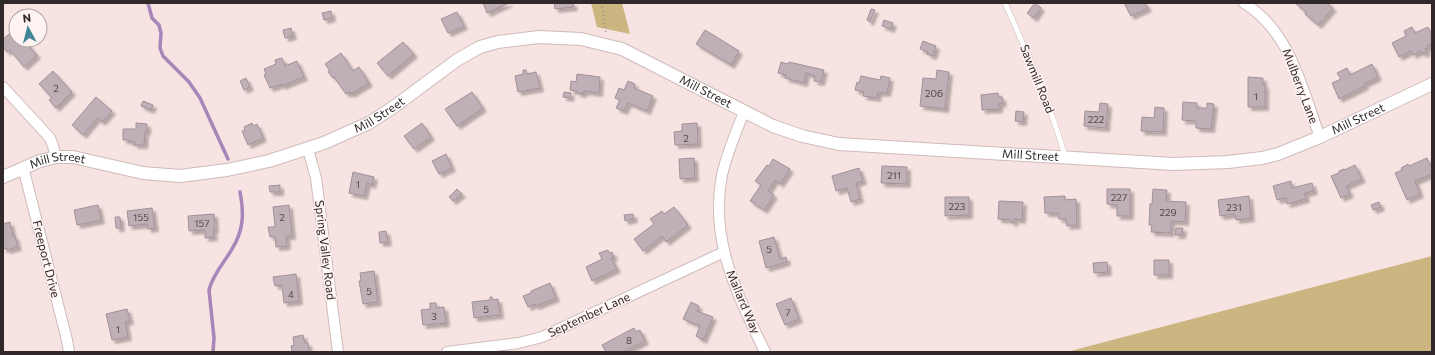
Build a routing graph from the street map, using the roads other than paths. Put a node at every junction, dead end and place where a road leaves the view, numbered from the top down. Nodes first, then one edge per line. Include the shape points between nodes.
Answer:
1 (1005, 3) edge
2 (1244, 3) edge
3 (1432, 84) edge
4 (3, 87) edge
5 (744, 112) junction
6 (1320, 137) junction
7 (308, 149) junction
8 (56, 157) junction
9 (1066, 157) junction
10 (23, 167) junction
11 (3, 176) edge
12 (724, 252) junction
13 (69, 352) edge
14 (338, 352) edge
15 (447, 352) edge
16 (765, 352) edge

1 - 9 lane, Sawmill Road via 1035,70
2 - 6 street, Mulberry Lane via 1269,24 1284,44
3 - 6 street, Mill Street
4 - 8 street via 50,138
5 - 7 street, Mill Street via 622,49 581,39 525,38 489,44 472,51 382,115
5 - 9 street, Mill Street via 773,126 819,141 838,144
5 - 12 street, Mallard Way via 722,176 719,212
6 - 9 street, Mill Street via 1262,158 1228,162 1174,164
7 - 8 street, Mill Street via 249,165 180,176 143,173 73,157
7 - 14 street, Spring Valley Road via 316,178
8 - 10 street, Mill Street
10 - 11 street, Mill Street
10 - 13 street, Freeport Drive
12 - 15 street, September Lane via 542,337 519,343
12 - 16 street, Mallard Way via 734,285

